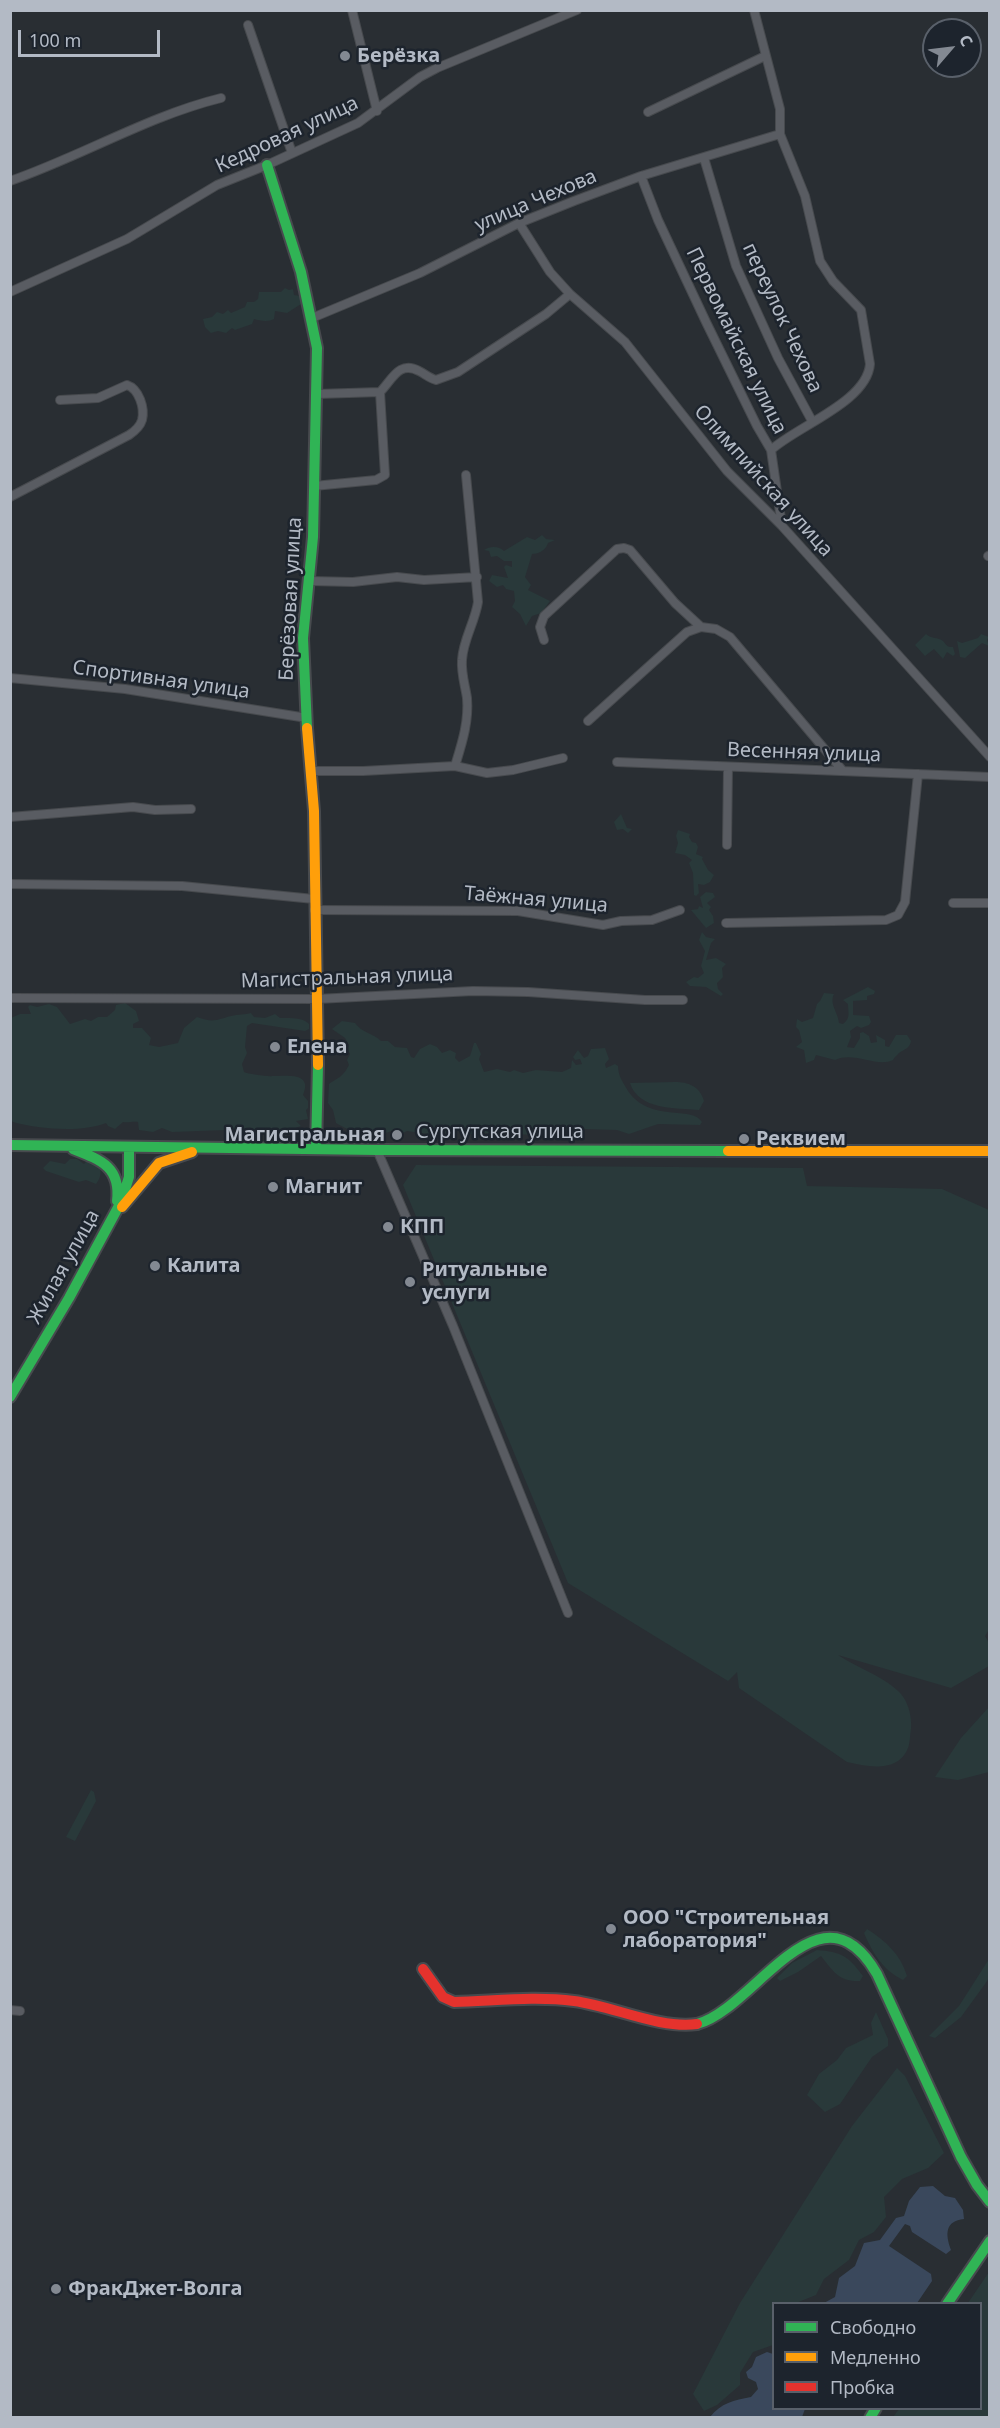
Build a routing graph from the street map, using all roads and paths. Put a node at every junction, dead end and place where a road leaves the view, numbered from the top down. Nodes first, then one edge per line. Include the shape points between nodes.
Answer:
1 (352, 10) edge
2 (577, 10) edge
3 (754, 10) edge
4 (248, 26) dead end
5 (765, 56) junction
6 (221, 99) dead end
7 (377, 111) junction
8 (648, 112) dead end
9 (780, 134) junction
10 (292, 153) junction
11 (704, 158) junction
12 (267, 165) junction
13 (641, 176) junction
14 (10, 181) edge
15 (519, 223) junction
16 (10, 292) edge
17 (570, 294) junction
18 (312, 318) junction
19 (380, 392) junction
20 (316, 394) junction
21 (60, 400) dead end
22 (812, 421) junction
23 (771, 450) junction
24 (466, 475) dead end
25 (314, 486) junction
26 (10, 497) edge
27 (782, 526) junction
28 (477, 577) junction
29 (310, 581) junction
30 (701, 627) junction
31 (544, 640) dead end
32 (10, 678) edge
33 (307, 718) junction
34 (588, 721) dead end
35 (990, 757) edge
36 (563, 758) dead end
37 (617, 762) dead end
38 (455, 766) junction
39 (728, 766) junction
40 (310, 771) junction
41 (843, 771) junction
42 (918, 774) junction
43 (990, 777) edge
44 (191, 809) dead end
45 (10, 817) edge
46 (727, 846) dead end
47 (10, 884) edge
48 (953, 903) dead end
49 (990, 903) edge
50 (314, 904) junction
51 (680, 910) dead end
52 (726, 923) dead end
53 (10, 998) edge
54 (317, 999) junction
55 (683, 1000) dead end
56 (10, 1145) edge
57 (63, 1146) junction
58 (129, 1148) junction
59 (204, 1148) junction
60 (316, 1149) junction
61 (377, 1150) junction
62 (990, 1151) edge
63 (114, 1216) junction
64 (10, 1397) edge
65 (568, 1612) dead end
66 (423, 1969) dead end
67 (10, 2010) edge
68 (20, 2012) dead end
69 (990, 2202) edge
70 (990, 2241) edge
71 (948, 2302) edge

1 - 7 street
2 - 7 street, Кедровая улица via 436,68
3 - 5 street
4 - 10 street
5 - 8 street
5 - 9 street via 780,109
6 - 14 street via 177,111
7 - 10 street, Кедровая улица
9 - 11 street, улица Чехова
9 - 22 street via 805,196 824,270 858,305 863,316 870,364 865,380 847,399
10 - 12 street, Кедровая улица
11 - 13 street, улица Чехова
11 - 22 street, переулок Чехова via 736,266
12 - 16 street, Кедровая улица via 217,185 101,252
12 - 18 street, Берёзовая улица
13 - 15 street, улица Чехова
13 - 23 street, Первомайская улица via 706,322
15 - 17 street, Олимпийская улица via 550,272
15 - 18 street, улица Чехова via 420,273
17 - 19 street via 458,372 436,380 410,367 402,368
17 - 27 street, Олимпийская улица via 625,342 727,471
18 - 20 street, Берёзовая улица
19 - 20 street
19 - 25 street via 385,475 376,480
20 - 25 street, Берёзовая улица
21 - 26 street via 98,398 127,385 139,398 141,421 129,435 112,445
22 - 23 street
23 - 27 street, Первомайская улица
24 - 28 street
25 - 29 street, Берёзовая улица
27 - 35 street, Олимпийская улица
28 - 29 street
28 - 38 street via 476,617 462,660 467,705 465,732
29 - 33 street, Берёзовая улица via 303,638
30 - 31 street via 624,548 617,549 544,616 540,627
30 - 34 street via 687,632
30 - 41 street via 716,629 729,637
32 - 33 street, Спортивная улица via 125,689
33 - 40 street, Берёзовая улица
36 - 38 street via 488,773
37 - 39 street, Весенняя улица
38 - 40 street
39 - 41 street, Весенняя улица
39 - 46 street
40 - 50 street, Берёзовая улица
41 - 42 street, Весенняя улица
42 - 43 street, Весенняя улица
42 - 52 street via 905,902 898,915 886,920
44 - 45 street via 123,807
47 - 50 street, Таёжная улица via 182,886
48 - 49 street
50 - 51 street, Таёжная улица via 518,911 603,926 652,920
50 - 54 street, Берёзовая улица
53 - 54 street, Магистральная улица
54 - 55 street, Магистральная улица via 473,991
54 - 60 street, Берёзовая улица
56 - 57 street, Сургутская улица
57 - 58 street, Сургутская улица
57 - 63 street via 96,1158 113,1172 119,1191
58 - 59 street, Сургутская улица
58 - 63 street, Жилая улица via 126,1190
59 - 60 street, Сургутская улица
59 - 63 street via 159,1162
60 - 61 street, Сургутская улица
61 - 62 street, Сургутская улица
61 - 65 street
63 - 64 street, Жилая улица
66 - 69 street via 443,1997 454,2002 571,2001 689,2025 715,2017 736,2002 799,1946 817,1938 839,1940 858,1949 872,1966 968,2171
67 - 68 street
70 - 71 street

